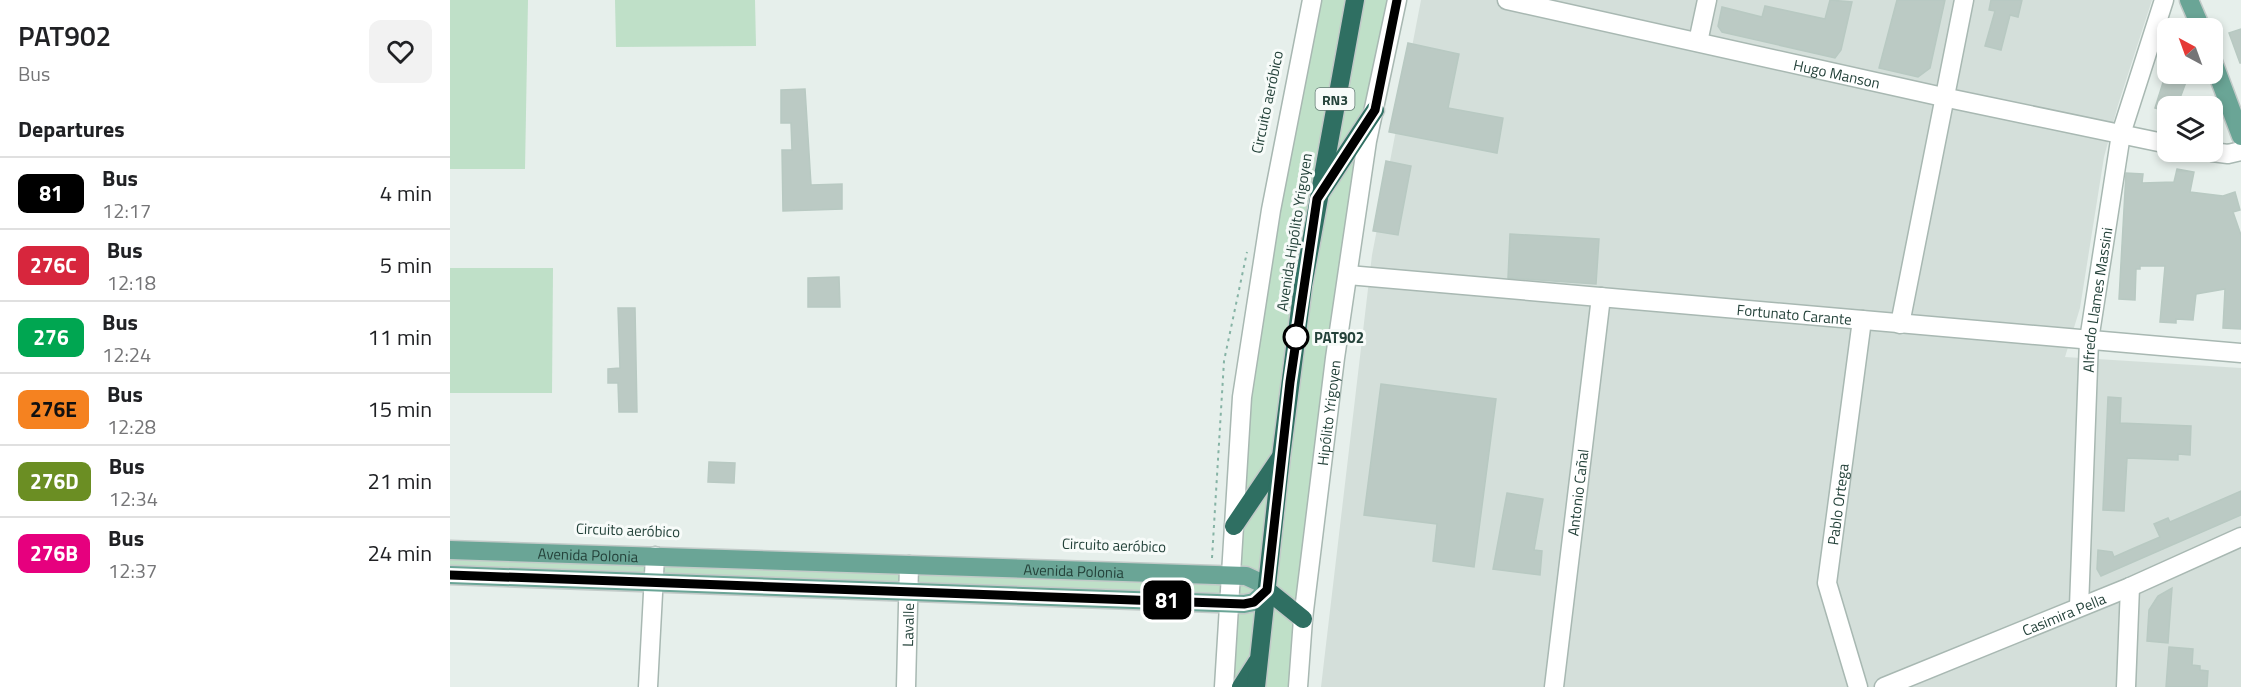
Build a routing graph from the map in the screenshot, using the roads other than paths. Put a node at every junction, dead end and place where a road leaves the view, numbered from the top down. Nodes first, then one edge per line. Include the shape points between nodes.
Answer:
1 (1312, 0) edge
2 (1355, 0) edge
3 (1396, 0) edge
4 (1507, 0) edge
5 (1707, 0) edge
6 (1964, 0) edge
7 (2164, 0) edge
8 (2189, 0) edge
9 (2200, 15) edge
10 (1698, 42) junction
11 (2221, 84) edge
12 (1943, 97) junction
13 (1375, 110) junction
14 (2121, 134) junction
15 (2241, 136) edge
16 (2157, 142) edge
17 (2241, 151) edge
18 (2223, 153) edge
19 (1317, 199) junction
20 (1348, 275) junction
21 (1601, 297) junction
22 (1862, 320) junction
23 (1900, 324) junction
24 (2090, 340) junction
25 (2241, 353) edge
26 (1281, 457) junction
27 (1234, 526) junction
28 (2241, 537) edge
29 (450, 550) edge
30 (655, 556) junction
31 (909, 565) junction
32 (450, 575) edge
33 (1231, 575) junction
34 (654, 583) junction
35 (2130, 587) junction
36 (908, 590) junction
37 (1267, 590) junction
38 (1230, 602) junction
39 (2079, 607) junction
40 (1303, 619) junction
41 (1258, 660) junction
42 (648, 687) edge
43 (906, 687) edge
44 (1224, 687) edge
45 (1241, 687) edge
46 (1256, 687) edge
47 (1298, 687) edge
48 (1554, 687) edge
49 (1858, 687) edge
50 (1884, 687) edge
51 (2126, 687) edge

1 - 27 street via 1271,210 1242,397
2 - 19 highway, Avenida Hipólito Yrigoyen / RN3
3 - 13 street, Hipólito Yrigoyen
4 - 10 street, Hugo Manson
5 - 10 street
6 - 12 street
7 - 14 street, Alfredo Llames Massini
8 - 9 main road
10 - 12 street, Hugo Manson
11 - 15 main road
12 - 14 street, Hugo Manson
12 - 23 street
13 - 19 highway
13 - 20 street, Hipólito Yrigoyen
14 - 16 street, Hugo Manson
14 - 24 street, Alfredo Llames Massini
17 - 18 street
19 - 26 highway, Avenida Hipólito Yrigoyen / RN3
20 - 21 street, Fortunato Carante
20 - 40 street, Hipólito Yrigoyen
21 - 22 street, Fortunato Carante
21 - 48 street, Antonio Cañal
22 - 23 street, Fortunato Carante
22 - 49 street, Pablo Ortega via 1827,583
23 - 24 street, Fortunato Carante
24 - 25 street, Fortunato Carante
24 - 39 street, Alfredo Llames Massini
26 - 27 highway
26 - 37 highway, Avenida Hipólito Yrigoyen / RN3
27 - 33 street
28 - 35 street, Casimira Pella
29 - 30 main road, Avenida Polonia
30 - 31 main road, Avenida Polonia
30 - 34 street
31 - 33 main road, Avenida Polonia
31 - 36 street, Lavalle
32 - 34 main road, Avenida Polonia
33 - 37 main road, Avenida Polonia via 1251,577
33 - 38 street
34 - 36 main road, Avenida Polonia
34 - 42 street
35 - 39 street, Casimira Pella
35 - 51 street
36 - 38 main road, Avenida Polonia
36 - 43 street, Lavalle
37 - 38 main road, Avenida Polonia via 1250,604
37 - 40 highway
37 - 41 highway, Avenida Hipólito Yrigoyen / RN3
38 - 44 street
39 - 50 street, Casimira Pella
40 - 47 street, Hipólito Yrigoyen
41 - 45 highway
41 - 46 highway, Avenida Hipólito Yrigoyen / RN3

